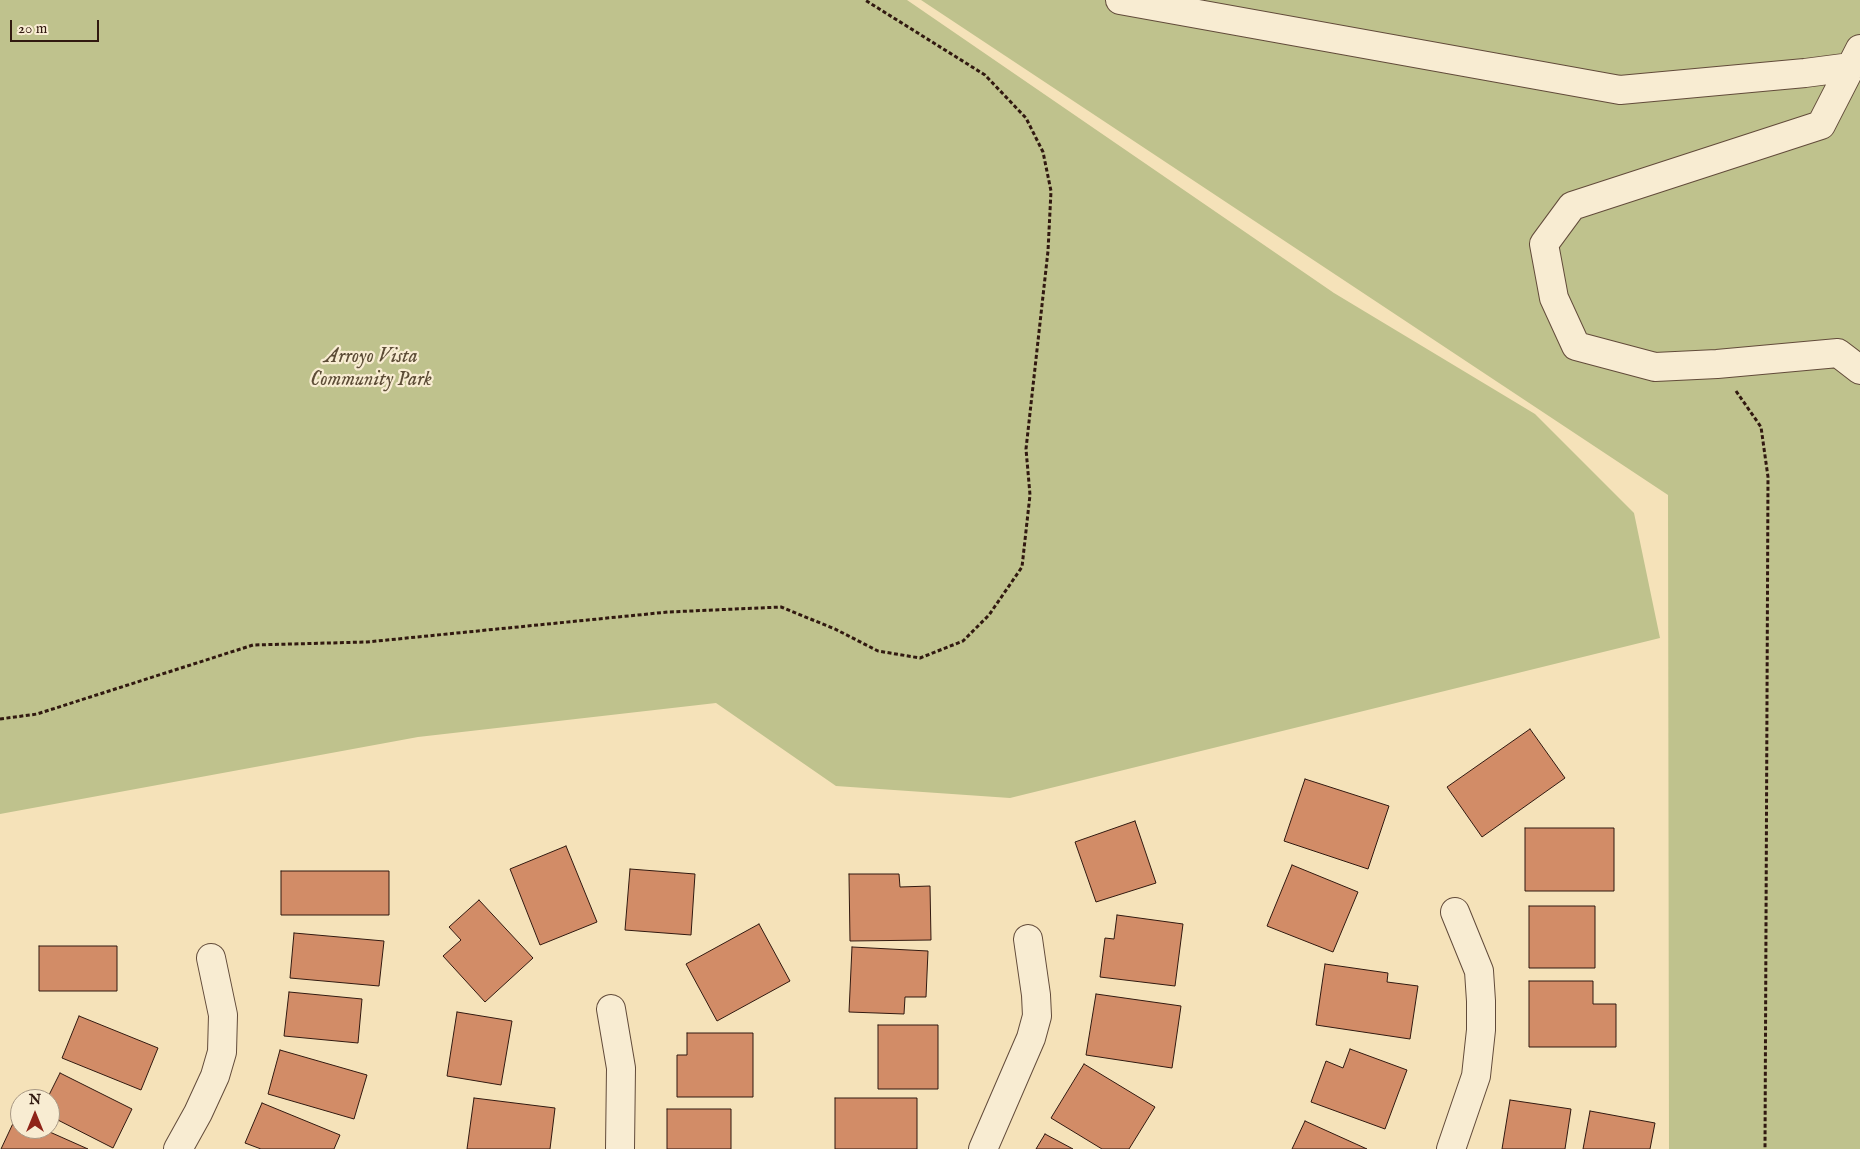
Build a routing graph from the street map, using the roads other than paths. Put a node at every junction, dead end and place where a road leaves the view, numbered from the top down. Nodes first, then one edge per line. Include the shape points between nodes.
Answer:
1 (1120, 0) edge
2 (1855, 58) edge
3 (1860, 370) edge
4 (1455, 912) dead end
5 (1028, 939) dead end
6 (211, 958) dead end
7 (611, 1009) dead end
8 (178, 1149) edge
9 (620, 1149) edge
10 (983, 1149) edge
11 (1451, 1149) edge

1 - 2 street via 1620,90 1805,73
2 - 3 street via 1821,126 1572,206 1544,244 1554,298 1576,346 1654,367 1838,353
4 - 11 street via 1479,971 1482,1001 1476,1076
5 - 10 street via 1037,1016 1031,1038
6 - 8 street via 223,1015 222,1052 198,1113
7 - 9 street via 621,1068

